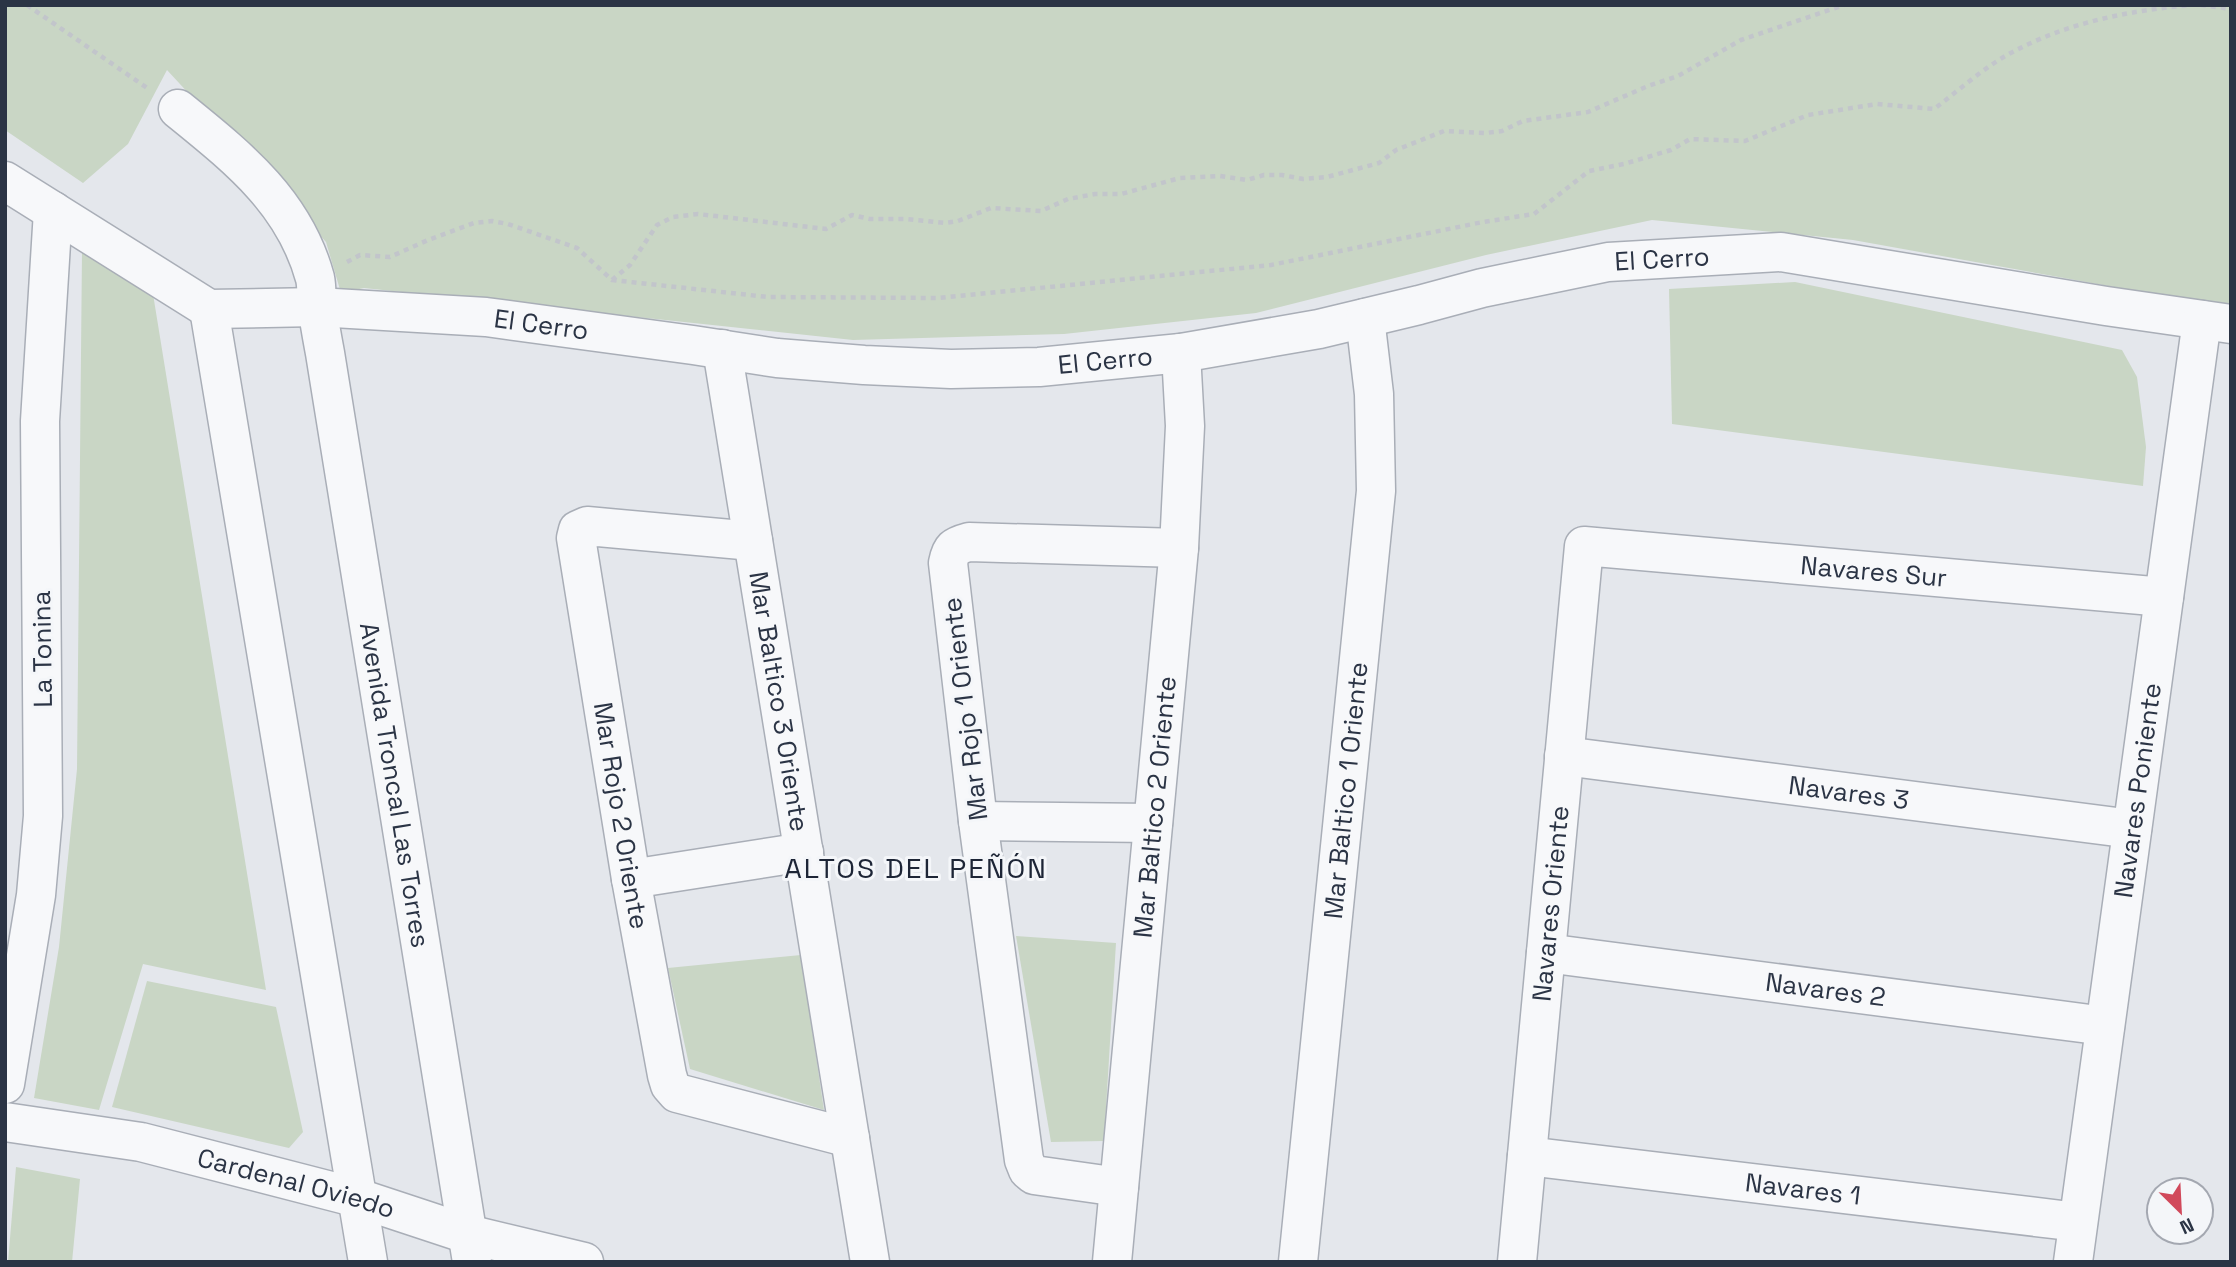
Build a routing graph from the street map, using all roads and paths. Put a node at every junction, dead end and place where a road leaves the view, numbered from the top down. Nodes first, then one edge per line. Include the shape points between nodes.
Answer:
1 (27, 5) edge
2 (1844, 5) edge
3 (2192, 5) edge
4 (2201, 5) edge
5 (2231, 9) edge
6 (178, 109) joint
7 (5, 181) edge
8 (53, 211) junction
9 (612, 280) junction
10 (316, 293) junction
11 (209, 309) junction
12 (1365, 318) junction
13 (2216, 322) edge
14 (722, 349) junction
15 (1181, 354) junction
16 (753, 541) junction
17 (1584, 546) joint
18 (1179, 548) junction
19 (2164, 597) junction
20 (1564, 756) junction
21 (978, 821) junction
22 (1153, 823) junction
23 (2132, 828) junction
24 (804, 852) junction
25 (631, 878) junction
26 (1546, 953) junction
27 (10, 1025) edge
28 (2105, 1027) junction
29 (5, 1084) edge
30 (5, 1122) edge
31 (850, 1138) junction
32 (1527, 1156) junction
33 (1119, 1186) junction
34 (358, 1198) junction
35 (2078, 1222) junction
36 (469, 1248) edge
37 (368, 1262) edge
38 (584, 1262) edge
39 (870, 1262) edge
40 (1112, 1262) edge
41 (1298, 1262) edge
42 (1517, 1262) edge
43 (2073, 1262) edge

1 - 6 path
2 - 9 path via 1741,40 1678,76 1588,112 1522,121 1502,131 1444,131 1396,150 1379,163 1327,177 1180,178 1121,194 1068,199 1041,211 991,208 945,223 852,215 827,229 698,214 673,217 657,225 630,265
3 - 9 path via 2140,10 2079,24 2009,54 1934,109 1877,104 1808,115 1745,141 1690,139 1671,150 1588,171 1534,214 1271,265 938,298 768,298
4 - 5 path
6 - 10 street, Avenida Troncal Las Torres via 243,162 270,191 302,243
7 - 8 street
8 - 11 street
8 - 27 street, La Tonina via 40,421 43,816 36,895
9 - 10 path via 577,248 492,221 474,223 390,257 360,255
10 - 11 street, El Cerro
10 - 14 street, El Cerro
10 - 36 street, Avenida Troncal Las Torres
11 - 34 street
12 - 13 street, El Cerro via 1608,262 1781,252
12 - 15 street, El Cerro
12 - 41 street, Mar Baltico 1 Oriente via 1374,394 1376,491
13 - 19 street, Navares Poniente
14 - 15 street, El Cerro via 777,358 951,369
14 - 16 street, Mar Baltico 3 Oriente
15 - 18 street, Mar Baltico 2 Oriente via 1185,426
16 - 24 street, Mar Baltico 3 Oriente
16 - 25 street, Mar Rojo 2 Oriente via 587,526 578,530
17 - 19 street, Navares Sur
17 - 20 street, Navares Oriente
18 - 21 street, Mar Rojo 1 Oriente via 969,542 951,550 948,563
18 - 22 street, Mar Baltico 2 Oriente
19 - 23 street, Navares Poniente
20 - 23 street, Navares 3
20 - 26 street, Navares Oriente
21 - 22 street
21 - 33 street, Mar Rojo 1 Oriente via 1024,1160 1034,1175
22 - 33 street, Mar Baltico 2 Oriente
23 - 28 street, Navares Poniente
24 - 25 street
24 - 31 street, Mar Baltico 3 Oriente
25 - 31 street, Mar Rojo 2 Oriente via 670,1085 677,1093
26 - 28 street, Navares 2
26 - 32 street, Navares Oriente
27 - 29 street, La Tonina
28 - 35 street, Navares Poniente
30 - 34 street, Cardenal Oviedo via 141,1142
31 - 39 street, Mar Baltico 3 Oriente
32 - 35 street, Navares 1
32 - 42 street, Navares Oriente
33 - 40 street, Mar Baltico 2 Oriente
34 - 36 street, Cardenal Oviedo
34 - 37 street
35 - 43 street, Navares Poniente
36 - 38 street, Cardenal Oviedo

